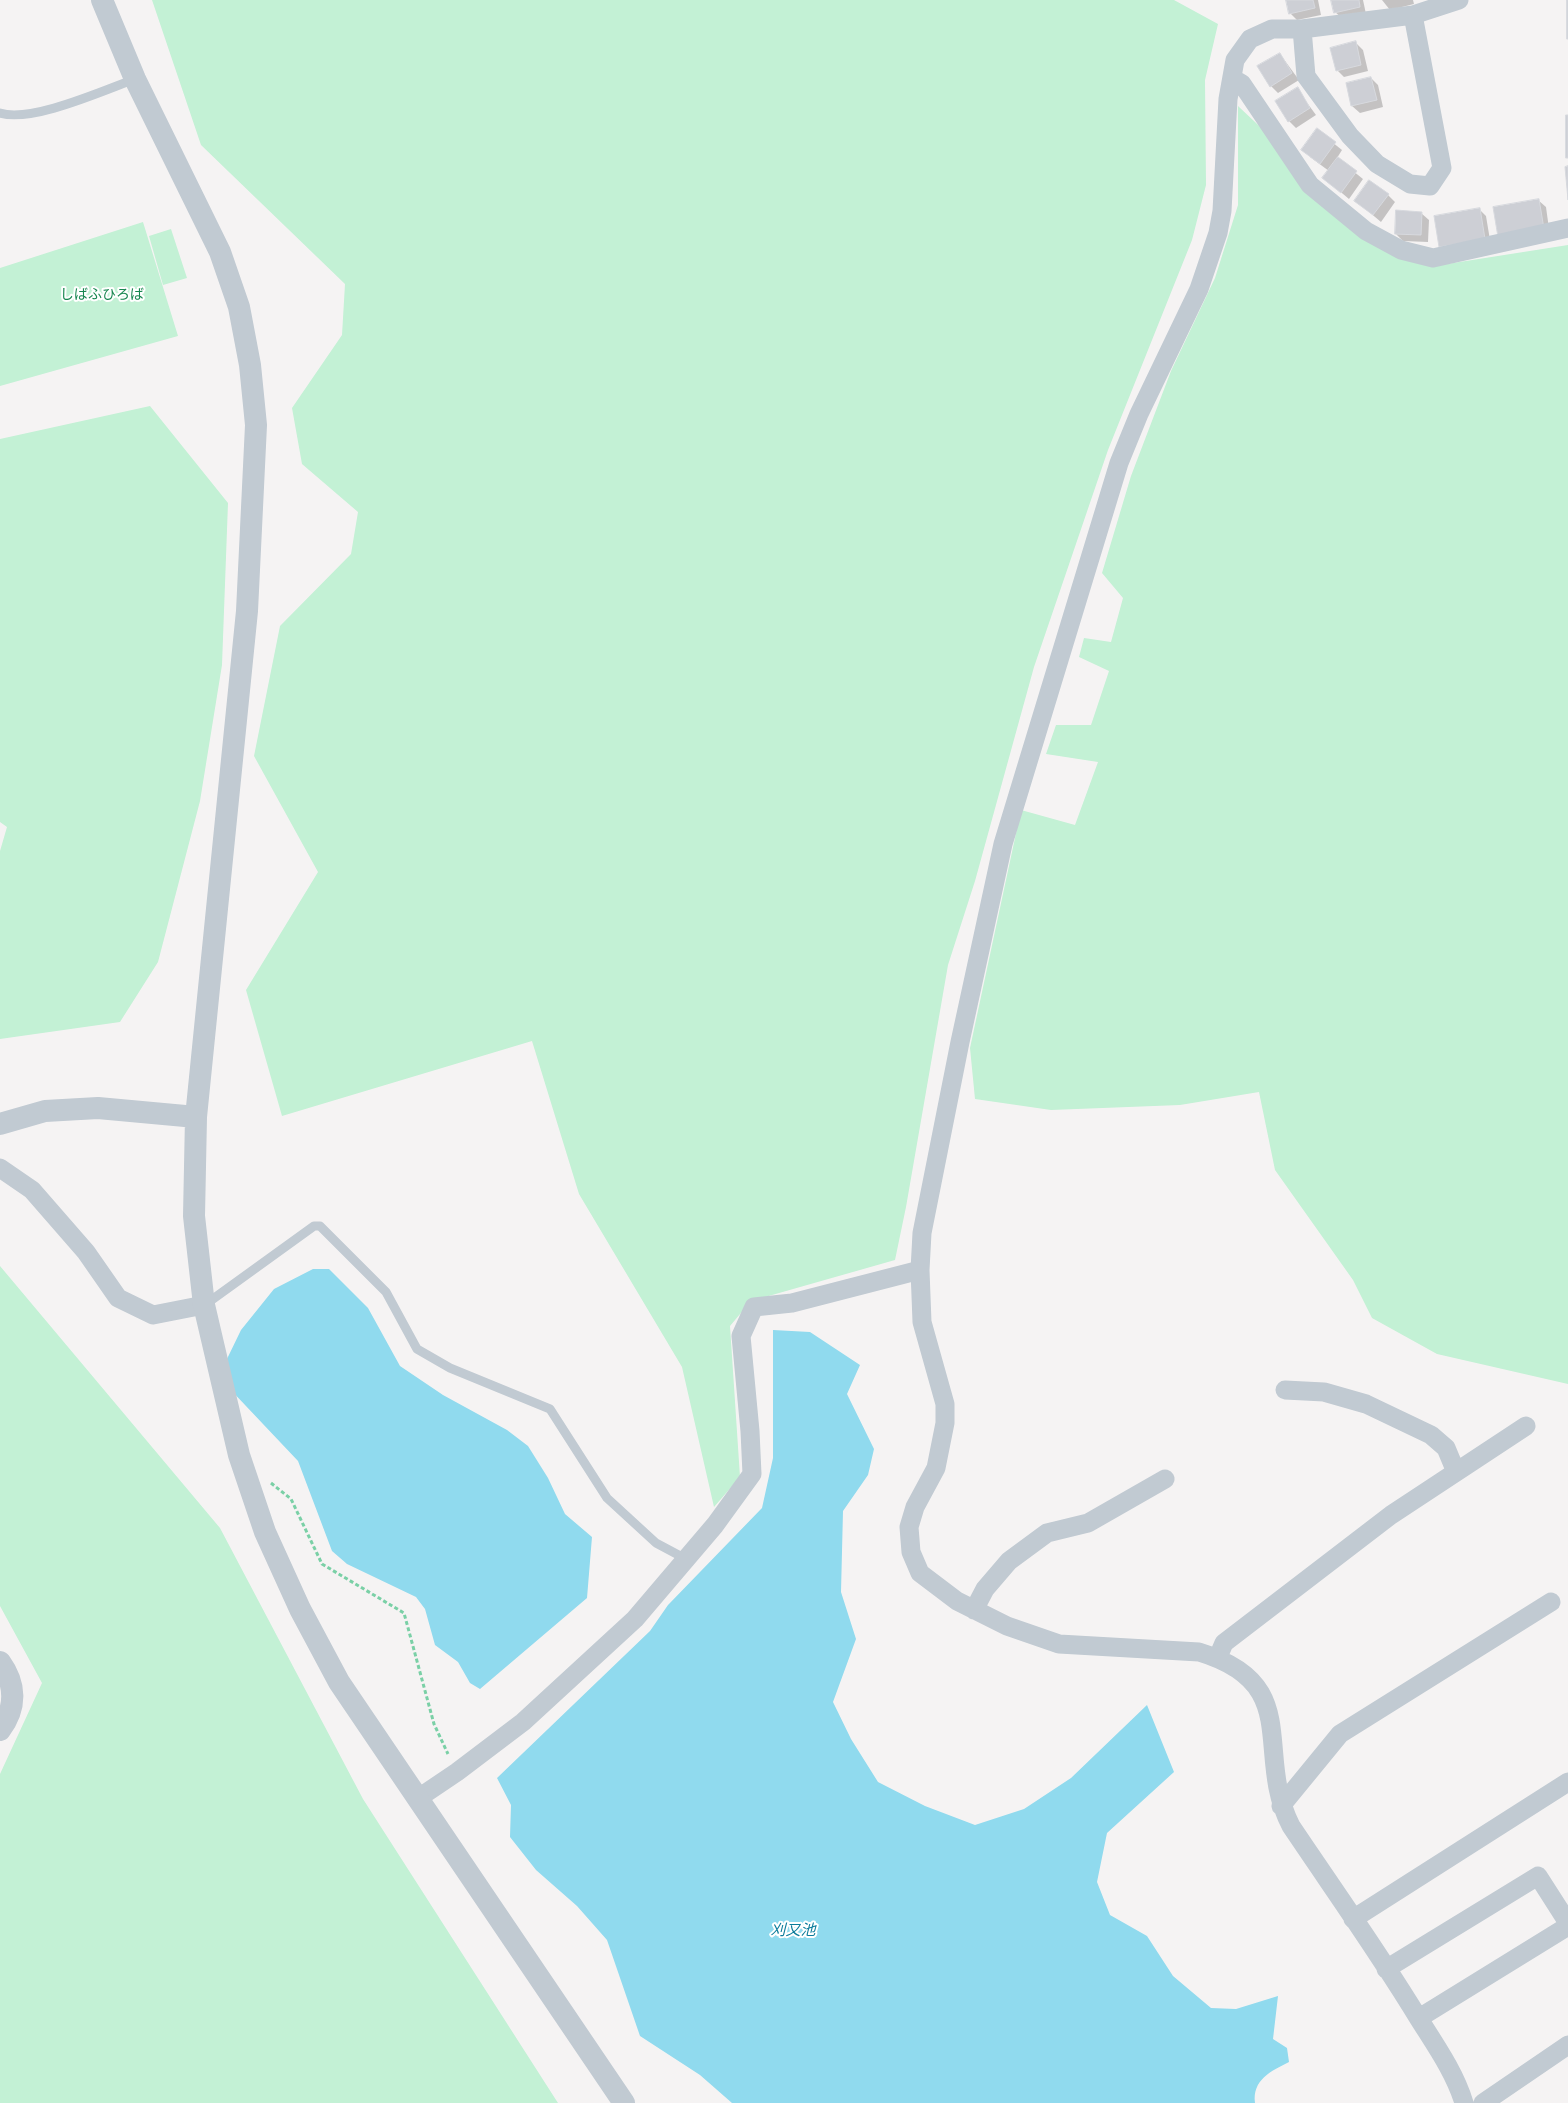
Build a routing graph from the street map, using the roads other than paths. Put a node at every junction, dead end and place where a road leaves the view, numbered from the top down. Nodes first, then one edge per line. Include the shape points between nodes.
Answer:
1 (102, 0) edge
2 (1459, 0) edge
3 (1412, 14) junction
4 (1302, 29) junction
5 (1232, 78) junction
6 (135, 79) junction
7 (0, 113) edge
8 (1568, 228) edge
9 (196, 1117) junction
10 (0, 1124) edge
11 (0, 1168) edge
12 (920, 1270) junction
13 (204, 1305) junction
14 (1285, 1390) dead end
15 (1526, 1426) dead end
16 (1456, 1472) junction
17 (1165, 1479) dead end
18 (686, 1559) junction
19 (1551, 1602) dead end
20 (974, 1610) junction
21 (1218, 1658) junction
22 (0, 1662) edge
23 (0, 1730) edge
24 (1568, 1782) edge
25 (417, 1799) junction
26 (1281, 1806) junction
27 (1353, 1919) junction
28 (1568, 1924) edge
29 (1386, 1968) junction
30 (1419, 2018) junction
31 (1568, 2045) edge
32 (624, 2103) edge
33 (1464, 2103) edge
34 (1483, 2103) edge

1 - 6 street
2 - 3 street
3 - 4 street
3 - 4 street via 1442,168 1430,186 1410,184 1377,164 1350,136 1306,76
4 - 5 street via 1272,29 1250,39 1235,60
5 - 8 street via 1242,84 1310,185 1366,231 1401,250 1433,258
5 - 12 street via 1222,211 1210,263 1119,463 1003,844 922,1232
6 - 7 lane via 30,115
6 - 9 street via 220,252 236,298 250,365 256,425 247,611
9 - 10 street via 98,1108 45,1112
9 - 13 street via 194,1216
11 - 13 street via 32,1190 86,1252 118,1298 153,1315
12 - 18 street via 792,1303 754,1307 741,1336 752,1474 716,1525
12 - 20 street via 922,1322 945,1404 945,1423 936,1468 915,1507 908,1540 920,1573
13 - 18 lane via 314,1226 320,1226 386,1292 417,1349 450,1368 550,1409 607,1498 656,1543
13 - 25 street via 239,1456 265,1532 300,1609 339,1682
14 - 16 street via 1324,1392 1374,1408 1431,1435 1446,1448
15 - 16 street
16 - 21 street via 1391,1515 1224,1643
17 - 20 street via 1088,1523 1047,1533 1009,1561 985,1589
18 - 25 street via 635,1619 523,1722
19 - 26 street via 1340,1734
20 - 21 street via 1007,1626 1059,1644 1199,1652
21 - 26 street via 1253,1681 1265,1698 1271,1717
22 - 23 street via 10,1676 14,1695 9,1718
24 - 27 street
25 - 32 street
26 - 27 street
27 - 29 street
28 - 29 street via 1538,1876
28 - 30 street
29 - 30 street
30 - 33 street via 1446,2062
31 - 34 street

